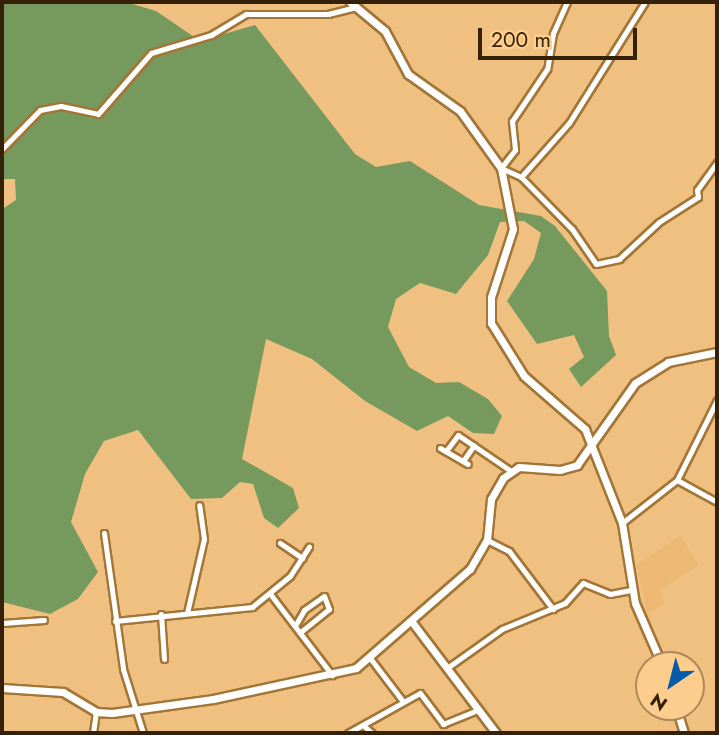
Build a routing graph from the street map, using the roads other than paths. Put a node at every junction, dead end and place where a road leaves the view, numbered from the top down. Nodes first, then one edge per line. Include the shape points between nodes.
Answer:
1 (567, 2) edge
2 (645, 2) edge
3 (357, 4) edge
4 (2, 149) edge
5 (717, 162) edge
6 (501, 168) junction
7 (521, 177) junction
8 (717, 352) edge
9 (717, 400) edge
10 (592, 443) junction
11 (474, 445) junction
12 (511, 471) junction
13 (677, 480) junction
14 (717, 502) edge
15 (199, 505) dead end
16 (622, 523) junction
17 (104, 533) dead end
18 (487, 540) junction
19 (280, 543) dead end
20 (309, 547) dead end
21 (302, 558) junction
22 (631, 590) junction
23 (271, 595) junction
24 (553, 609) junction
25 (187, 613) junction
26 (161, 614) junction
27 (44, 620) dead end
28 (115, 621) junction
29 (412, 622) junction
30 (2, 623) edge
31 (296, 624) junction
32 (301, 632) junction
33 (656, 651) edge
34 (370, 658) junction
35 (164, 659) dead end
36 (447, 668) junction
37 (332, 675) junction
38 (2, 688) edge
39 (402, 700) junction
40 (137, 709) junction
41 (478, 710) junction
42 (96, 712) junction
43 (443, 724) junction
44 (363, 725) junction
45 (93, 733) edge
46 (144, 733) edge
47 (348, 733) edge
48 (372, 733) edge
49 (439, 733) edge
50 (496, 733) edge

1 - 6 street via 553,33 547,69 512,121 515,149
2 - 7 street via 569,123
3 - 4 street via 337,14 246,14 211,35 151,53 98,114 61,106 40,110
3 - 6 street via 385,31 408,74 460,111
5 - 7 street via 696,190 698,197 659,222 619,259 596,264 572,229
6 - 7 street
6 - 10 street via 513,229 491,297 491,323 524,376 585,429
8 - 10 street via 685,356 652,370 635,383
9 - 13 street
10 - 12 street via 568,469
10 - 16 street
11 - 11 street via 466,462 443,449 458,435
11 - 12 street
12 - 18 street via 491,499
13 - 14 street
13 - 16 street
15 - 25 street via 204,539
16 - 22 street
17 - 28 street
18 - 24 street via 509,551
18 - 29 street via 459,582
19 - 21 street
20 - 21 street
21 - 23 street
22 - 24 street via 610,594 583,583
22 - 33 street
23 - 25 street via 252,607
23 - 31 street
24 - 36 street via 502,629
25 - 26 street
26 - 28 street
26 - 35 street
27 - 30 street
28 - 40 street
29 - 34 street
29 - 36 street
31 - 32 street
31 - 32 street via 304,610 324,596 330,609
32 - 37 street
34 - 37 street
34 - 39 street
36 - 41 street
37 - 40 street
38 - 42 street via 63,692
39 - 43 street via 420,693
39 - 44 street
40 - 42 street
40 - 46 street
41 - 43 street
41 - 50 street
42 - 45 street
43 - 49 street
44 - 47 street
44 - 48 street

